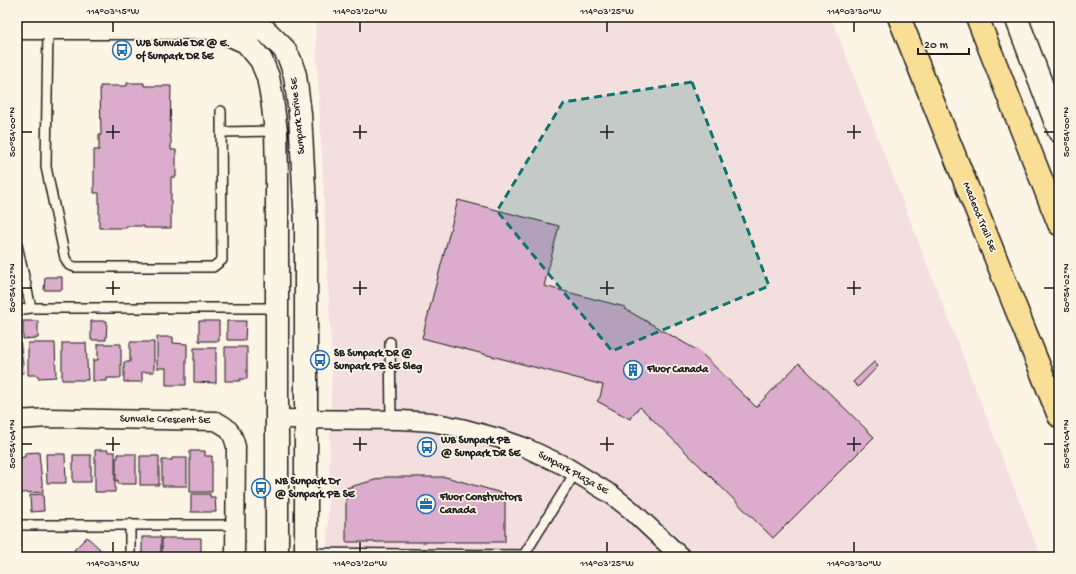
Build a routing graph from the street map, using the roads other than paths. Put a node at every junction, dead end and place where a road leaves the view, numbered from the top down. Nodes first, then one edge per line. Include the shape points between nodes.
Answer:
1 (899, 17) edge
2 (977, 17) edge
3 (1016, 17) edge
4 (17, 28) edge
5 (48, 28) junction
6 (214, 28) junction
7 (221, 111) dead end
8 (276, 131) junction
9 (1059, 131) edge
10 (221, 132) junction
11 (1059, 224) edge
12 (17, 245) edge
13 (31, 308) junction
14 (278, 308) junction
15 (17, 310) edge
16 (390, 342) dead end
17 (1059, 416) edge
18 (278, 419) junction
19 (306, 419) junction
20 (17, 420) edge
21 (391, 420) junction
22 (575, 473) junction
23 (130, 524) junction
24 (17, 525) edge
25 (235, 525) junction
26 (306, 555) edge
27 (675, 555) edge
28 (130, 557) edge
29 (235, 557) edge
30 (278, 557) edge

1 - 17 highway, Macleod Trail SE
2 - 11 highway
3 - 9 street
4 - 5 street
5 - 6 street
5 - 10 lane via 46,167 65,258 69,265 213,267 222,260
6 - 8 street via 246,42 261,60 268,77
6 - 19 street, Sunpark Drive SE via 231,24 266,31 284,49 295,75 300,114 306,224
7 - 10 lane
8 - 10 lane
8 - 14 street
12 - 13 lane
13 - 14 lane
13 - 15 lane
14 - 18 street
16 - 21 lane
18 - 19 street, Sunpark Plaza SE
18 - 30 street
19 - 21 street, Sunpark Plaza SE
19 - 26 street, Sunpark Drive SE
20 - 25 street, Sunvale Crescent SE via 183,420 215,421 222,424 230,430 236,447
21 - 22 street, Sunpark Plaza SE via 432,422 498,438 524,447
22 - 26 lane via 524,555
22 - 27 street, Sunpark Plaza SE via 630,508
23 - 24 lane
23 - 25 lane
23 - 28 lane
25 - 29 street, Sunvale Crescent SE

